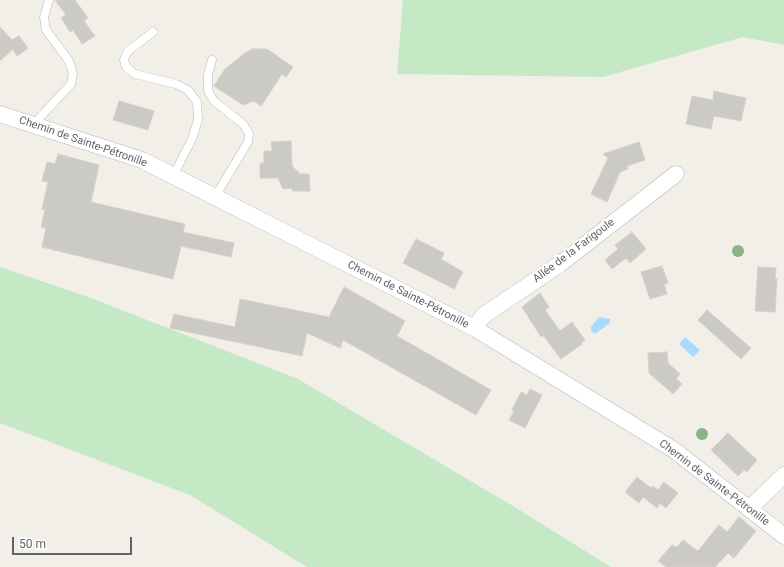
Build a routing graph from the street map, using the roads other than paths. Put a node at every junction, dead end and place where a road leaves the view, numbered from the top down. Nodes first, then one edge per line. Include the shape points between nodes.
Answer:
1 (49, 0) edge
2 (153, 32) dead end
3 (212, 60) dead end
4 (0, 114) edge
5 (33, 125) junction
6 (676, 174) dead end
7 (173, 176) junction
8 (215, 197) junction
9 (474, 328) junction
10 (784, 475) edge
11 (749, 509) junction
12 (784, 536) edge

1 - 5 lane via 44,17 46,30 69,61 73,74 71,84
2 - 7 lane via 127,52 124,60 126,67 135,74 176,84 188,90 196,102 198,120 192,139
3 - 8 lane via 208,75 208,91 214,101 243,124 249,134 248,142
4 - 5 street, Chemin de Sainte-Pétronille
5 - 7 street, Chemin de Sainte-Pétronille via 142,160
6 - 9 street, Allée de la Farigoule via 560,264 484,315
7 - 8 street, Chemin de Sainte-Pétronille
8 - 9 street, Chemin de Sainte-Pétronille
9 - 11 street, Chemin de Sainte-Pétronille via 674,450
10 - 11 street
11 - 12 street, Chemin de Sainte-Pétronille

